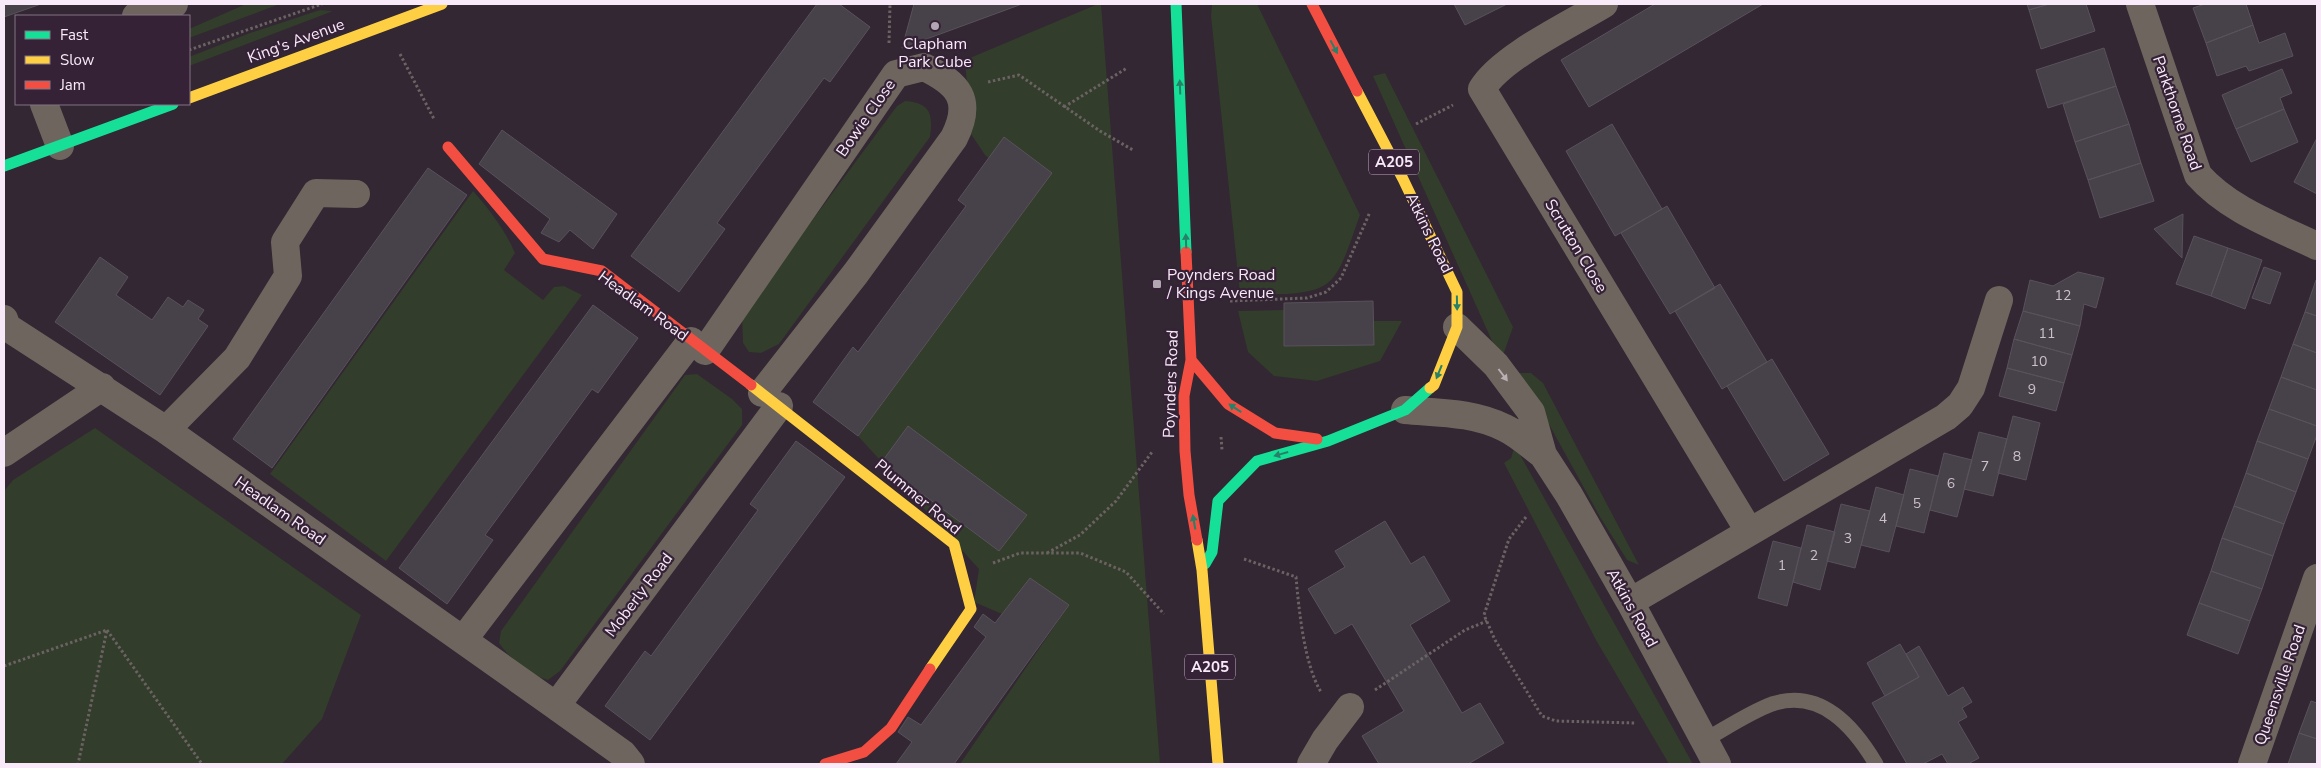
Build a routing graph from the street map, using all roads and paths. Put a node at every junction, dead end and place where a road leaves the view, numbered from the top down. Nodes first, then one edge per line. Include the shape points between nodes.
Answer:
1 (174, 4) edge
2 (322, 4) edge
3 (442, 4) edge
4 (1176, 4) edge
5 (1312, 4) edge
6 (1604, 4) edge
7 (2140, 4) edge
8 (139, 15) edge
9 (385, 25) junction
10 (190, 50) edge
11 (1127, 68) dead end
12 (956, 89) junction
13 (1482, 89) junction
14 (190, 98) edge
15 (44, 105) edge
16 (170, 105) edge
17 (1064, 106) junction
18 (1416, 124) dead end
19 (60, 146) junction
20 (448, 147) joint
21 (1133, 150) dead end
22 (4, 166) edge
23 (356, 194) dead end
24 (1370, 212) dead end
25 (2317, 246) edge
26 (2000, 300) dead end
27 (1230, 301) dead end
28 (4, 319) edge
29 (1457, 327) junction
30 (698, 346) junction
31 (1191, 360) junction
32 (102, 387) junction
33 (771, 400) junction
34 (1405, 410) junction
35 (166, 430) junction
36 (1328, 441) junction
37 (1154, 449) dead end
38 (4, 453) edge
39 (1543, 455) junction
40 (1526, 517) dead end
41 (1749, 531) junction
42 (1212, 552) junction
43 (1046, 553) junction
44 (1202, 570) junction
45 (962, 575) junction
46 (2317, 578) edge
47 (1630, 602) junction
48 (1164, 614) dead end
49 (1487, 621) junction
50 (107, 630) junction
51 (463, 640) junction
52 (4, 666) edge
53 (556, 706) junction
54 (1344, 715) junction
55 (1636, 723) dead end
56 (1710, 753) edge
57 (78, 764) edge
58 (202, 764) edge
59 (631, 764) edge
60 (826, 764) edge
61 (1218, 764) edge
62 (1311, 764) edge
63 (1876, 764) edge
64 (2252, 764) edge

1 - 8 street
2 - 10 path
3 - 9 main road, King's Avenue
31 -> 4 main road, Poynders Road / A205
5 -> 29 main road, Atkins Road / A205 via 1403,179 1457,292
6 - 13 street via 1510,60 1489,78
7 - 25 street, Parkthorne Road via 2198,175 2213,192 2232,205
9 - 14 main road, King's Avenue
9 - 20 path
11 - 17 path
12 - 17 path via 1019,75
12 - 30 street, Bowie Close via 943,76 924,67 896,74
12 - 33 street via 964,107 962,122 954,138 856,273
13 - 18 path
13 - 41 street, Scrutton Close
15 - 19 street
16 - 19 main road
17 - 21 path
19 - 22 main road
20 - 30 main road, Headlam Road via 543,259 602,271
23 - 35 street via 316,194 285,242 288,276 237,358
24 - 27 path via 1341,278 1326,292 1307,298
26 - 41 street via 1971,388 1960,405 1946,417
28 - 32 street, Headlam Road via 7,327
29 -> 34 main road, A205 via 1434,385
29 -> 39 street, Atkins Road via 1496,365 1531,412
30 - 33 main road, Headlam Road
30 - 51 street, Bowie Close
36 -> 31 main road, A205 via 1275,434 1228,404
44 -> 31 main road, Poynders Road / A205 via 1185,451 1184,396
32 - 35 street, Headlam Road
32 - 38 street
33 - 45 main road, Plummer Road via 954,544
33 - 53 street, Moberly Road
34 - 36 main road, A205
34 - 39 street, Atkins Road via 1477,418 1506,428
35 - 51 street, Headlam Road
36 -> 42 main road, A205 via 1257,461 1218,501
37 - 43 path via 1116,501 1080,535
39 - 47 street, Atkins Road
40 - 49 path via 1509,539 1484,615
41 - 47 street
42 - 44 main road, A205
42 - 54 path via 1296,577 1314,682
43 - 45 path via 1020,553
43 - 48 path via 1080,553 1126,572
44 - 61 main road, Poynders Road / A205
45 - 60 main road, Plummer Road via 971,608 891,728 864,752
46 - 64 street, Queensville Road
47 - 56 street, Atkins Road
49 - 54 path via 1466,630
49 - 55 path via 1495,640 1542,716 1556,721
50 - 52 path
50 - 57 path
50 - 58 path
51 - 53 street, Headlam Road
53 - 59 street via 623,754
54 - 62 street
56 - 63 lane via 1755,712 1793,700 1812,703 1848,724

